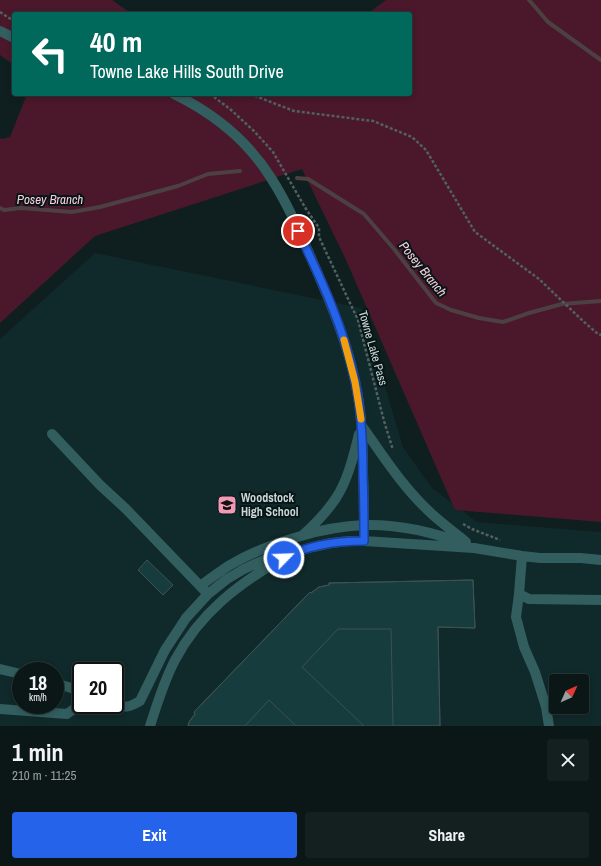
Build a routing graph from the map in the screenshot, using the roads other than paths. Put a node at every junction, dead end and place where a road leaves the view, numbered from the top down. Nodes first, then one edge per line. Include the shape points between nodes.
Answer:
1 (0, 31) edge
2 (12, 37) edge
3 (178, 96) edge
4 (361, 424) junction
5 (52, 434) dead end
6 (364, 525) junction
7 (303, 536) junction
8 (364, 541) junction
9 (474, 548) junction
10 (294, 552) junction
11 (522, 556) junction
12 (601, 560) edge
13 (200, 586) junction
14 (208, 594) junction
15 (519, 594) junction
16 (601, 600) edge
17 (0, 669) edge
18 (12, 672) edge
19 (124, 707) edge
20 (0, 708) edge
21 (72, 710) edge
22 (150, 726) edge
23 (549, 726) edge

1 - 2 street
3 - 4 street via 202,109 232,132 264,167 278,189 341,330 355,382
4 - 6 street
4 - 7 street via 344,484 337,497
4 - 9 street via 416,498
5 - 13 street
6 - 7 street via 328,529
6 - 8 street
6 - 9 street via 418,530
7 - 13 street via 272,545 229,565
8 - 9 street
8 - 10 street via 331,543
9 - 11 street
10 - 14 street via 264,560 244,569
10 - 22 street via 264,569 210,611 175,660
11 - 12 street
11 - 15 street
13 - 14 street
14 - 19 street via 186,618 165,650 140,701
15 - 16 street via 529,599
15 - 23 street via 516,617 546,707
17 - 18 street
20 - 21 street via 67,714

